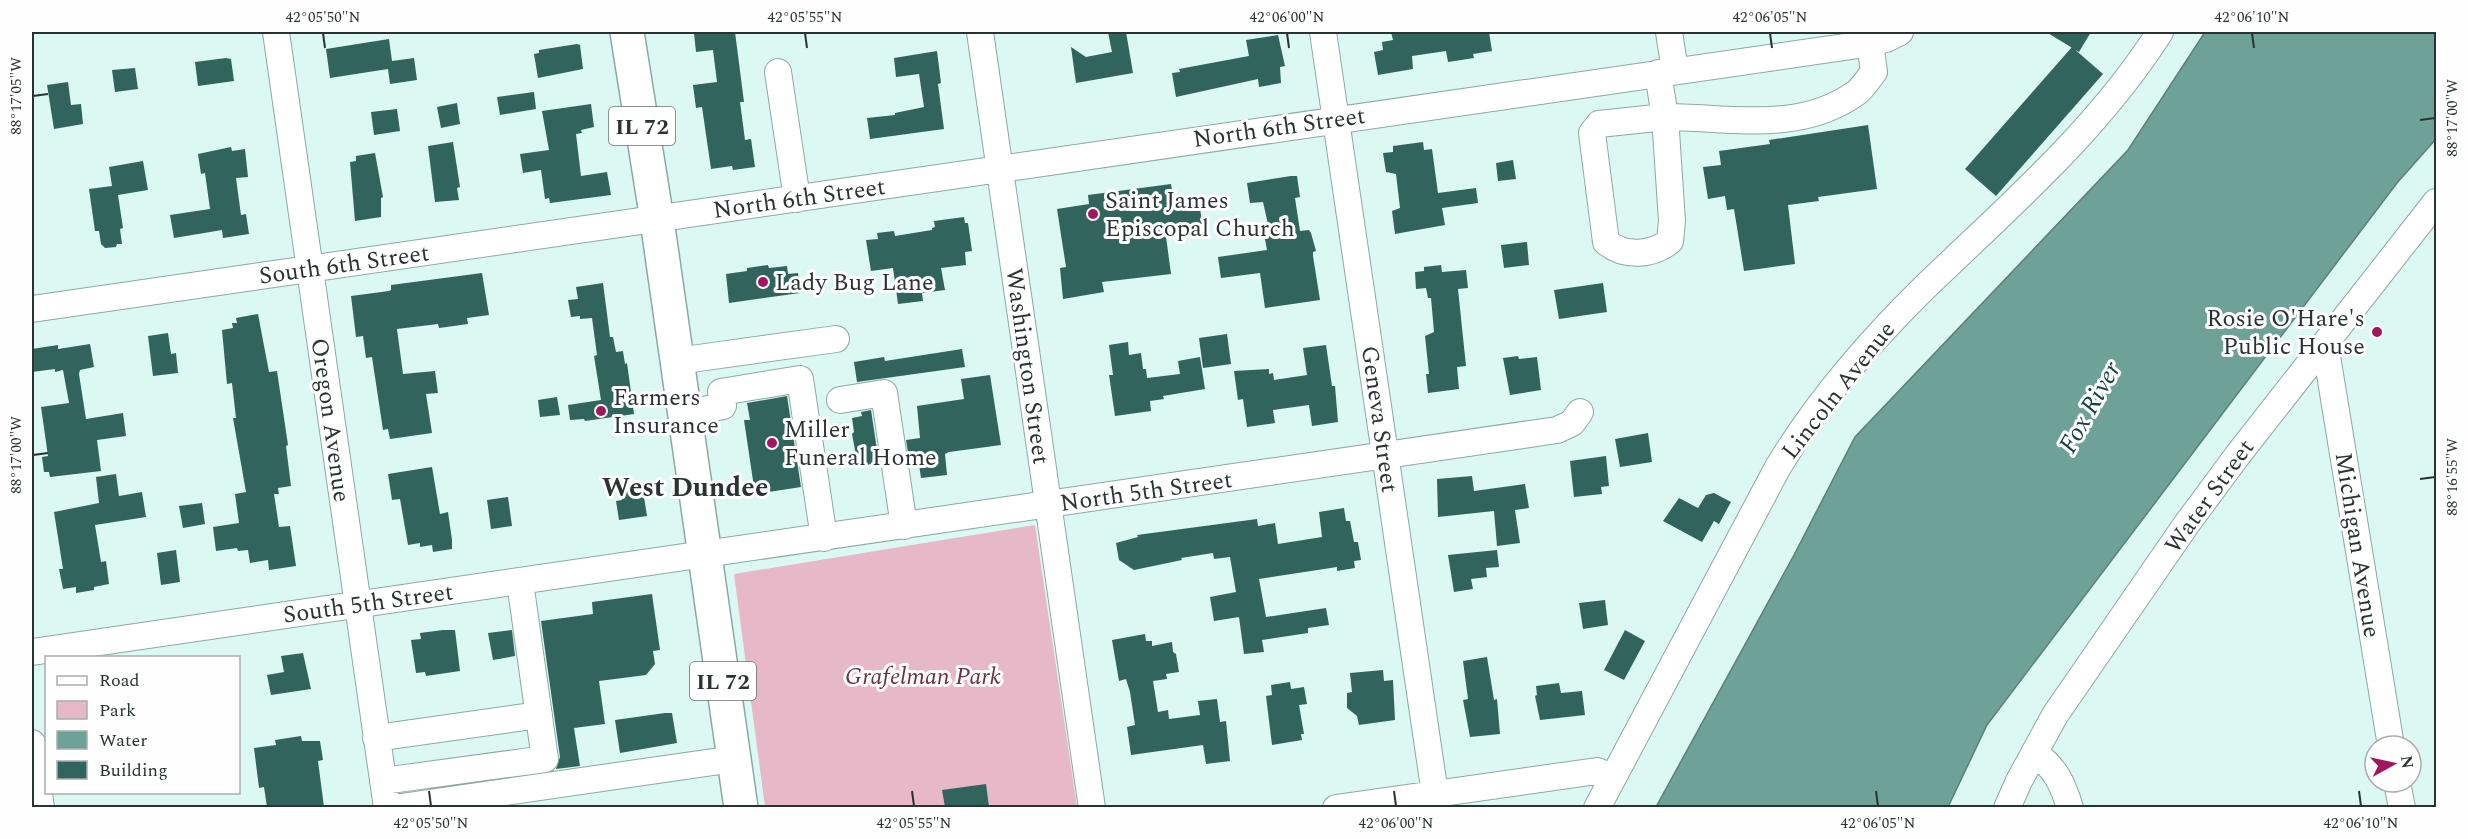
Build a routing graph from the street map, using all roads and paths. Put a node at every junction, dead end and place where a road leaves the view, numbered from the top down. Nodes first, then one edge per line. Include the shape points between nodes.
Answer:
1 (276, 32) edge
2 (627, 32) edge
3 (646, 32) edge
4 (980, 32) edge
5 (1323, 32) edge
6 (1669, 32) edge
7 (1900, 32) edge
8 (2160, 32) edge
9 (1870, 43) junction
10 (778, 72) dead end
11 (1667, 72) junction
12 (1665, 117) junction
13 (1336, 119) junction
14 (999, 168) junction
15 (797, 199) junction
16 (2436, 202) edge
17 (657, 220) junction
18 (309, 268) junction
19 (32, 309) edge
20 (836, 339) dead end
21 (2325, 344) junction
22 (677, 361) junction
23 (840, 400) dead end
24 (1580, 412) dead end
25 (684, 414) junction
26 (1386, 456) junction
27 (1049, 505) junction
28 (904, 526) junction
29 (824, 538) junction
30 (704, 555) junction
31 (520, 582) junction
32 (358, 605) junction
33 (32, 652) edge
34 (538, 716) junction
35 (2389, 734) edge
36 (376, 738) junction
37 (32, 743) edge
38 (2034, 753) junction
39 (734, 759) junction
40 (1612, 777) junction
41 (383, 781) junction
42 (527, 798) edge
43 (1436, 800) edge
44 (41, 807) edge
45 (387, 807) edge
46 (394, 807) edge
47 (741, 807) edge
48 (1092, 807) edge
49 (1336, 807) edge
50 (1597, 807) edge
51 (2007, 807) edge
52 (2070, 807) edge

1 - 18 street, Oregon Avenue
2 - 17 main road, IL 72
3 - 17 main road, IL 72 via 656,114
4 - 14 street, Washington Street
5 - 13 street, Geneva Street
6 - 11 street
7 - 9 street, North 6th Street
8 - 40 street, Lincoln Avenue via 2122,88 2089,127 1898,315 1847,371 1800,432
9 - 11 street, North 6th Street
9 - 12 street via 1874,72 1858,92 1829,109 1768,122
10 - 15 street
11 - 12 street
11 - 13 street, North 6th Street
12 - 12 street via 1599,124 1593,133 1606,242 1616,250 1631,253 1660,249 1670,241
13 - 14 street, North 6th Street
13 - 26 street, Geneva Street
14 - 15 street, North 6th Street
14 - 27 street, Washington Street
15 - 17 street, North 6th Street
16 - 21 street, Water Street
17 - 18 street, South 6th Street
17 - 22 main road, IL 72
18 - 19 street, South 6th Street
18 - 32 street, Oregon Avenue
20 - 22 street
21 - 35 street, Michigan Avenue
21 - 38 street, Water Street via 2186,525 2055,715
22 - 25 main road, IL 72
23 - 28 street via 884,393
24 - 26 street, North 5th Street via 1572,423 1557,430
25 - 29 street via 723,406 721,392 800,379
25 - 30 main road, IL 72
26 - 27 street, North 5th Street
26 - 43 street, Geneva Street
27 - 28 street, North 5th Street
27 - 48 street, Washington Street
28 - 29 street, North 5th Street
29 - 30 street, North 5th Street
30 - 31 street, South 5th Street
30 - 39 main road, IL 72
31 - 32 street, South 5th Street
31 - 34 street
32 - 33 street, South 5th Street
32 - 36 street, Oregon Avenue
34 - 36 street
34 - 41 street via 545,759
36 - 41 street, Oregon Avenue
37 - 44 street
38 - 51 street, Water Street
38 - 52 street via 2057,774
39 - 42 street
39 - 47 main road, IL 72
40 - 43 street via 1597,771
40 - 50 street, Lincoln Avenue
41 - 45 street, Oregon Avenue
42 - 46 street
43 - 49 street

